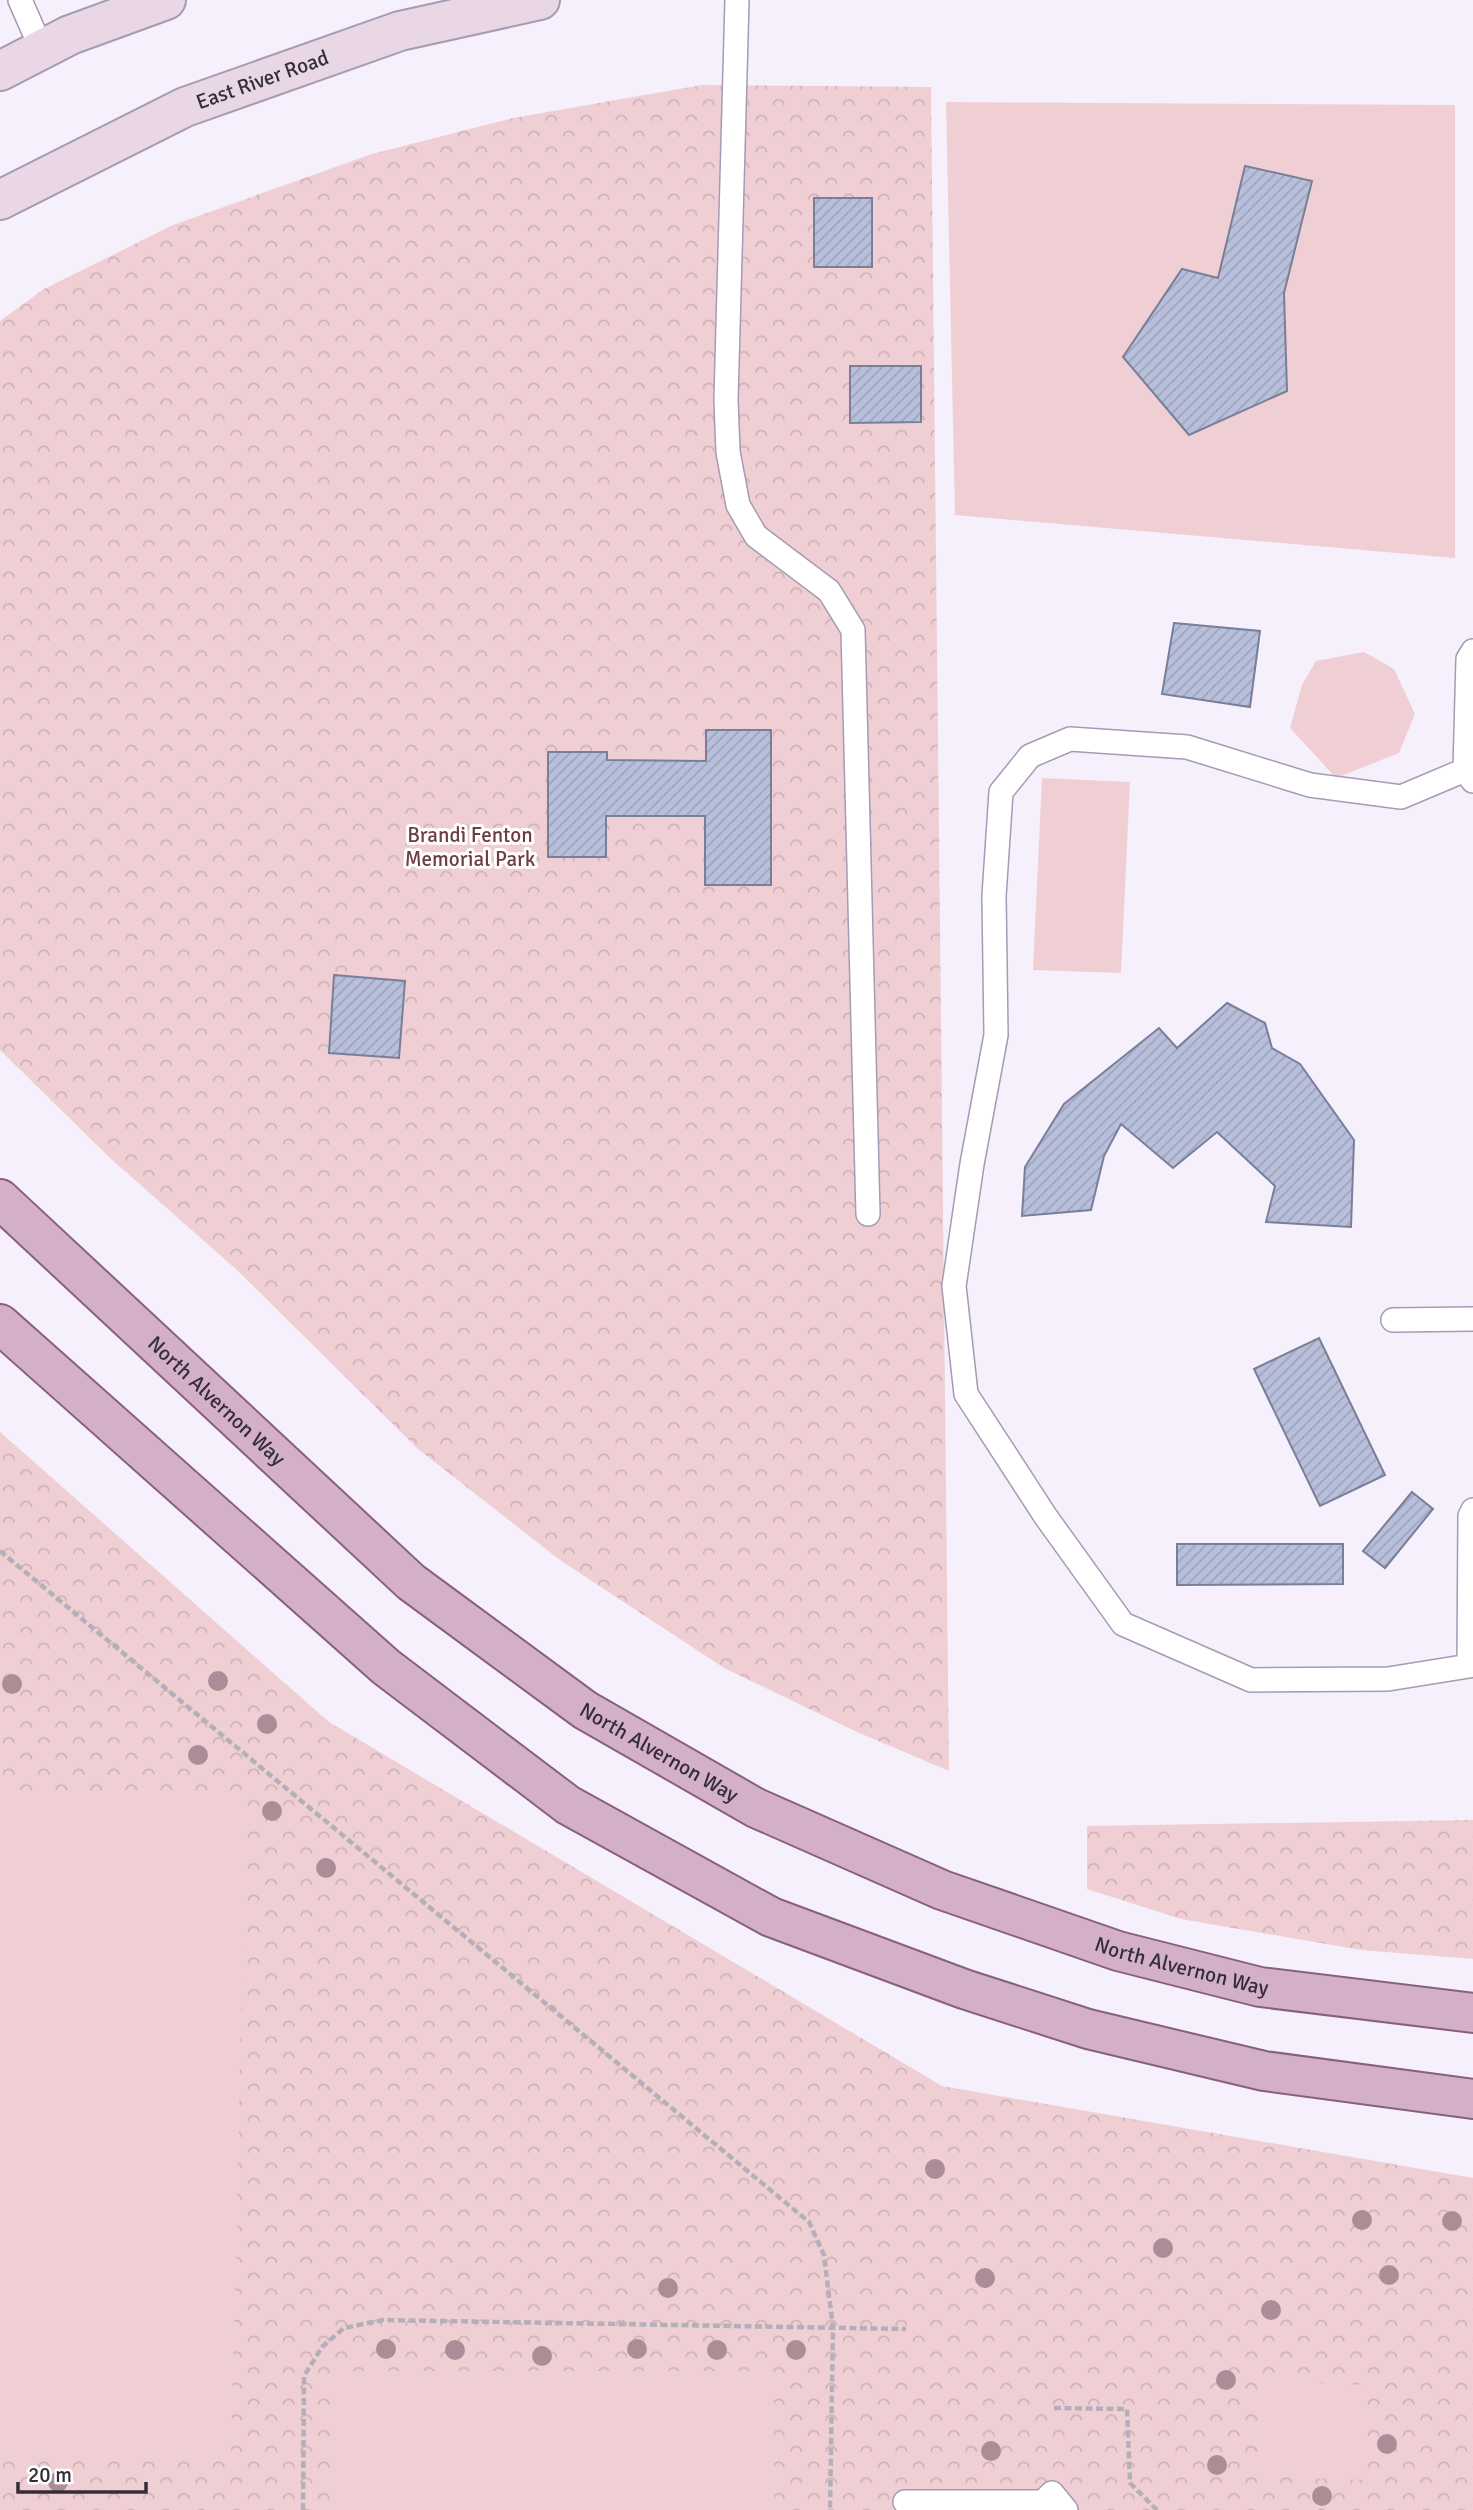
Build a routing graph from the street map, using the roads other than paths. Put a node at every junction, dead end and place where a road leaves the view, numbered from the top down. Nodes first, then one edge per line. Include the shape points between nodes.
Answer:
1 (20, 0) edge
2 (166, 0) edge
3 (540, 0) edge
4 (737, 0) edge
5 (41, 48) junction
6 (0, 71) edge
7 (0, 200) edge
8 (1473, 652) edge
9 (1469, 775) edge
10 (0, 1199) edge
11 (868, 1214) dead end
12 (1473, 1319) edge
13 (1393, 1320) dead end
14 (0, 1324) edge
15 (1473, 1510) edge
16 (1473, 2013) edge
17 (1473, 2099) edge
18 (905, 2502) dead end
19 (1066, 2510) edge

1 - 5 lane
2 - 5 street
3 - 7 street, East River Road via 400,31 185,107
4 - 11 lane via 728,452 738,505 756,536 829,591 853,630
5 - 6 street
8 - 9 lane via 1468,659
9 - 15 lane via 1401,797 1310,785 1187,747 1070,739 1030,756 1001,792 994,896 996,1035 954,1286 966,1394 1046,1517 1124,1624 1251,1680 1388,1679 1469,1666
10 - 16 main road, North Alvernon Way via 411,1582 585,1710 756,1808 942,1891 1118,1951 1260,1987
12 - 13 lane
14 - 17 main road via 386,1667 568,1805 771,1917 964,1989 1088,2029 1264,2071
18 - 19 lane via 1043,2502 1052,2493

